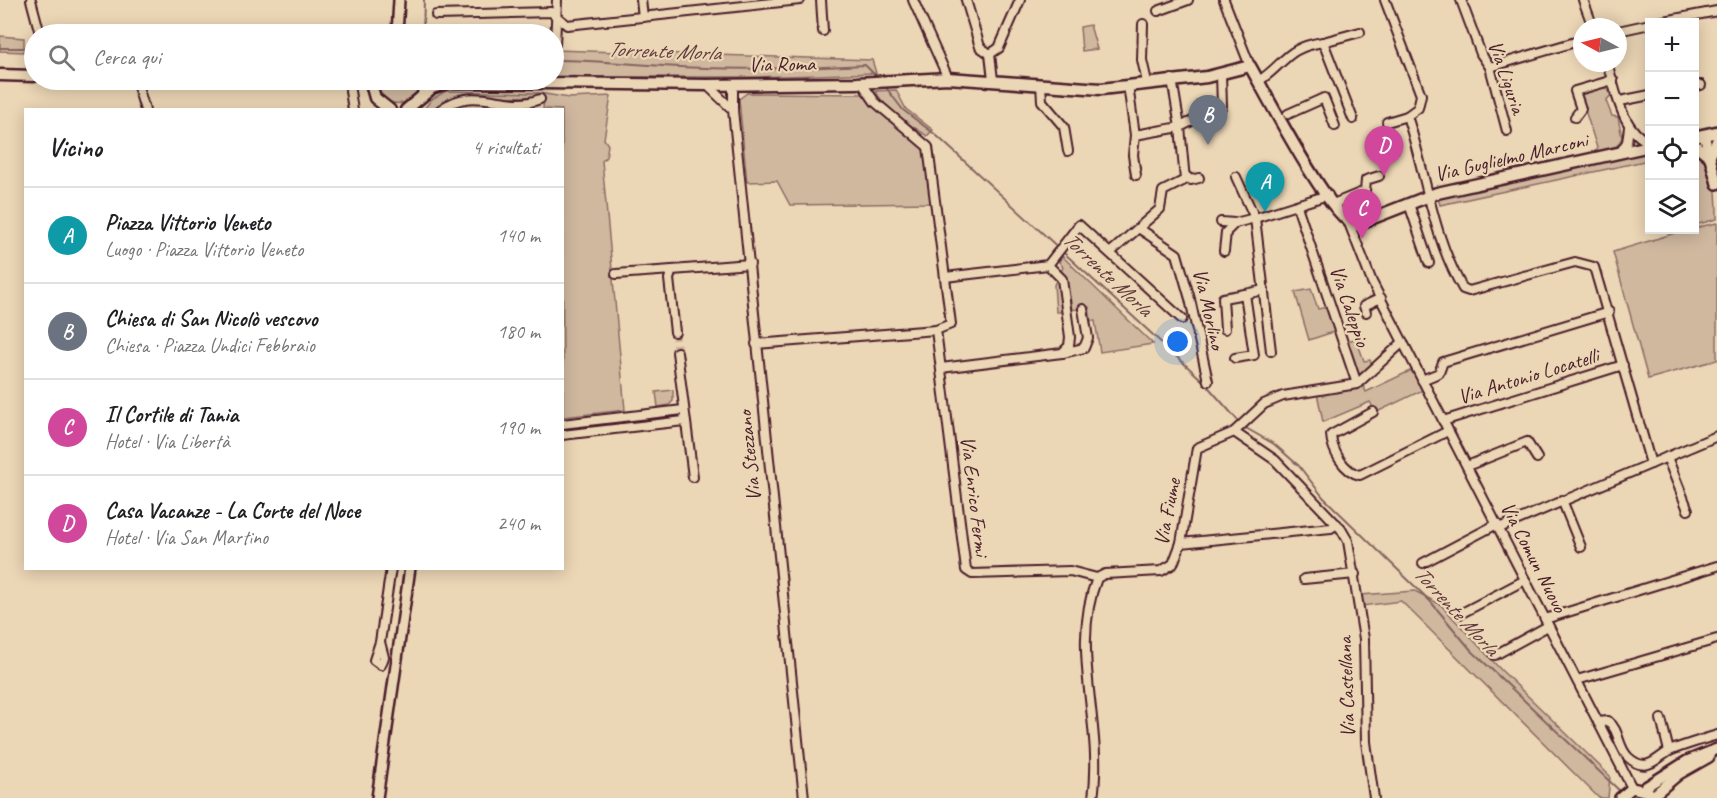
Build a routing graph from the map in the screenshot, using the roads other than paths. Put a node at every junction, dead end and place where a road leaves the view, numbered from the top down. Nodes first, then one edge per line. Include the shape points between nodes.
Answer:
1 (31, 0) edge
2 (399, 0) edge
3 (557, 0) edge
4 (641, 0) edge
5 (794, 0) edge
6 (821, 0) edge
7 (913, 0) edge
8 (966, 0) edge
9 (1020, 0) edge
10 (1188, 0) edge
11 (1224, 0) edge
12 (1385, 0) edge
13 (1461, 0) edge
14 (1583, 0) edge
15 (743, 3) edge
16 (1717, 10) edge
17 (1158, 11) dead end
18 (436, 15) dead end
19 (644, 17) junction
20 (1590, 18) edge
21 (1678, 18) edge
22 (558, 20) junction
23 (37, 24) edge
24 (398, 24) edge
25 (558, 24) edge
26 (1143, 24) dead end
27 (1645, 25) edge
28 (1627, 29) edge
29 (823, 31) dead end
30 (1360, 32) dead end
31 (1323, 42) junction
32 (1573, 43) edge
33 (990, 54) junction
34 (1250, 66) junction
35 (1490, 67) junction
36 (1610, 72) edge
37 (1221, 74) junction
38 (0, 75) edge
39 (24, 76) edge
40 (948, 78) junction
41 (1172, 79) junction
42 (993, 80) junction
43 (1613, 80) junction
44 (1258, 81) junction
45 (866, 82) junction
46 (1147, 82) junction
47 (564, 83) edge
48 (733, 84) junction
49 (1041, 84) junction
50 (707, 85) junction
51 (1128, 85) junction
52 (139, 90) edge
53 (351, 90) edge
54 (367, 90) edge
55 (424, 90) edge
56 (430, 90) edge
57 (372, 92) joint
58 (423, 95) junction
59 (1645, 96) edge
60 (540, 99) dead end
61 (1620, 101) junction
62 (524, 107) edge
63 (144, 108) edge
64 (353, 108) edge
65 (386, 108) edge
66 (408, 108) edge
67 (444, 108) edge
68 (733, 110) junction
69 (1282, 116) junction
70 (1407, 116) junction
71 (1575, 117) dead end
72 (1353, 119) dead end
73 (1387, 122) dead end
74 (1335, 126) dead end
75 (1180, 127) junction
76 (1629, 127) junction
77 (1507, 131) dead end
78 (1717, 132) edge
79 (1136, 135) junction
80 (1699, 136) edge
81 (1717, 140) edge
82 (1645, 142) edge
83 (1645, 146) edge
84 (1699, 147) edge
85 (1068, 151) dead end
86 (1620, 153) junction
87 (1710, 157) junction
88 (1136, 175) dead end
89 (1186, 176) junction
90 (1379, 176) dead end
91 (1236, 177) dead end
92 (1199, 178) dead end
93 (1717, 184) edge
94 (1427, 196) junction
95 (1331, 200) junction
96 (1408, 204) junction
97 (1297, 206) junction
98 (1255, 218) junction
99 (1221, 222) dead end
100 (1235, 223) junction
101 (1349, 223) junction
102 (1140, 229) junction
103 (1224, 251) dead end
104 (1111, 252) junction
105 (1429, 263) dead end
106 (750, 264) junction
107 (1048, 265) junction
108 (672, 270) junction
109 (616, 274) dead end
110 (945, 277) junction
111 (1264, 290) junction
112 (1245, 294) junction
113 (1381, 298) junction
114 (1083, 309) dead end
115 (1366, 312) dead end
116 (1609, 312) junction
117 (1182, 319) dead end
118 (1225, 329) dead end
119 (936, 330) junction
120 (675, 332) tunnel mouth
121 (1403, 342) junction
122 (756, 344) junction
123 (1271, 351) dead end
124 (677, 352) tunnel mouth
125 (1062, 353) junction
126 (1235, 358) dead end
127 (1623, 365) junction
128 (940, 368) junction
129 (1422, 380) junction
130 (1208, 381) dead end
131 (1358, 384) junction
132 (683, 410) junction
133 (1373, 412) dead end
134 (684, 421) junction
135 (1443, 421) junction
136 (564, 424) edge
137 (1448, 430) junction
138 (1235, 431) junction
139 (564, 435) edge
140 (1717, 436) edge
141 (1667, 457) junction
142 (1537, 458) dead end
143 (1651, 464) junction
144 (1467, 466) junction
145 (693, 477) dead end
146 (1562, 500) junction
147 (1688, 510) dead end
148 (1336, 524) junction
149 (1498, 526) junction
150 (1181, 543) junction
151 (1581, 547) dead end
152 (1424, 563) dead end
153 (1717, 566) edge
154 (391, 570) edge
155 (410, 570) edge
156 (1355, 574) junction
157 (1097, 578) junction
158 (1304, 579) dead end
159 (1525, 580) junction
160 (1460, 614) dead end
161 (1547, 623) junction
162 (1717, 639) edge
163 (380, 642) dead end
164 (1495, 655) dead end
165 (1577, 680) junction
166 (1661, 719) dead end
167 (1598, 722) junction
168 (1717, 735) edge
169 (1669, 751) junction
170 (1717, 751) edge
171 (1644, 788) junction
172 (1625, 793) edge
173 (1095, 795) edge
174 (1655, 797) edge
175 (376, 798) edge
176 (804, 798) edge
177 (1374, 798) edge

1 - 23 street
2 - 24 street
3 - 22 street
4 - 19 street
5 - 15 street
6 - 29 street
7 - 40 street
8 - 33 street via 980,46
9 - 33 street via 999,48
10 - 17 street
11 - 34 street
12 - 70 street via 1421,95 1418,108
13 - 35 street, Via Liguria via 1481,54
14 - 20 street
15 - 19 street
16 - 21 street
18 - 22 street via 551,12
19 - 22 street via 567,25
22 - 25 street
26 - 46 street via 1142,60
27 - 28 street
30 - 31 street
31 - 44 street via 1293,50 1273,72
31 - 72 street
32 - 35 street
33 - 42 street
34 - 37 main road, Via Roma
34 - 44 main road
35 - 77 street, Via Liguria
36 - 43 street
37 - 41 main road, Via Roma
37 - 75 street via 1222,105
38 - 39 main road
40 - 42 main road, Via Roma
40 - 45 main road, Via Roma
41 - 46 main road, Via Roma
41 - 75 street
42 - 49 main road, Via Roma
43 - 61 street
43 - 71 street via 1575,91 1581,109
44 - 69 main road
45 - 48 main road, Via Roma
45 - 110 street via 875,102 928,147
46 - 51 main road, Via Roma
47 - 50 main road, Via Roma
48 - 50 main road, Via Roma
48 - 68 street, Via Stezzano
49 - 51 main road, Via Roma via 1095,89
49 - 85 street via 1042,101 1064,127
50 - 68 street
51 - 79 street
52 - 63 street
53 - 64 street
54 - 57 main road
55 - 58 main road
56 - 58 main road, Via Roma
57 - 65 main road
58 - 66 main road, Via Roma
59 - 61 street
60 - 62 street
61 - 76 street
62 - 67 street via 504,100 461,98
68 - 106 street, Via Stezzano
69 - 74 street via 1324,98
69 - 95 main road
70 - 73 street
70 - 94 street via 1417,143
75 - 79 street
75 - 89 street
76 - 82 street
76 - 86 street via 1627,142
78 - 80 main road
79 - 88 street
80 - 87 street
81 - 87 street
83 - 86 main road, Via Guglielmo Marconi
84 - 87 street
86 - 94 main road, Via Guglielmo Marconi
87 - 93 street
89 - 92 street via 1191,180
89 - 102 street via 1181,184 1163,191 1160,209
90 - 95 street via 1366,180 1365,191
91 - 98 street
94 - 96 main road, Via Guglielmo Marconi
94 - 116 street via 1463,290 1575,262 1590,264
95 - 97 street
95 - 101 main road
96 - 101 main road, Via Guglielmo Marconi via 1362,223
96 - 105 street
97 - 98 street
97 - 131 street, Via Caleppio
98 - 100 street
98 - 111 street
99 - 100 street
100 - 103 street via 1226,232
101 - 113 street, Via Comun Nuovo
102 - 104 street
102 - 130 street, Via Morlino via 1177,254
104 - 107 street via 1079,225
104 - 117 street
106 - 108 street
106 - 122 street, Via Stezzano
107 - 110 street
107 - 125 street via 1062,279 1070,337 1069,346
108 - 109 street
108 - 120 street via 669,279
110 - 119 street via 951,324
111 - 112 street
111 - 123 street
112 - 118 street via 1223,298
112 - 126 street via 1254,355
113 - 115 street via 1364,306
113 - 121 street, Via Comun Nuovo
114 - 125 street via 1088,338 1084,348
116 - 127 street
116 - 129 street via 1443,362 1439,373
119 - 122 street
119 - 128 street, Via Enrico Fermi
121 - 129 street, Via Comun Nuovo
121 - 131 street
122 - 176 street, Via Stezzano
124 - 132 street
125 - 128 street
127 - 135 street, Via Antonio Locatelli
127 - 143 street
128 - 157 street, Via Enrico Fermi via 967,572 1070,571
129 - 135 street, Via Comun Nuovo
131 - 138 street, Via Fiume via 1283,396 1264,404
132 - 134 street
132 - 136 street
133 - 137 street via 1331,435 1346,469 1353,474 1360,475
134 - 139 street
134 - 145 street
135 - 137 street, Via Comun Nuovo
137 - 144 street, Via Comun Nuovo
138 - 148 street, Via Castellana via 1284,468
138 - 150 street, Via Fiume via 1202,444 1195,452
140 - 141 street
141 - 143 street
141 - 147 street
142 - 144 street via 1527,442
143 - 146 street
144 - 149 street, Via Comun Nuovo
146 - 149 street
146 - 151 street
148 - 150 street via 1311,531
148 - 156 street, Via Castellana via 1348,541
149 - 152 street
149 - 159 street, Via Comun Nuovo
150 - 157 street, Via Fiume via 1177,558 1165,570 1105,574
153 - 161 street
154 - 163 street
155 - 175 street
156 - 158 street
156 - 177 street, Via Castellana via 1364,639 1366,742
157 - 173 street via 1088,614 1085,654
159 - 160 street
159 - 161 street, Via Comun Nuovo
161 - 164 street
161 - 165 street, Via Comun Nuovo
162 - 165 street
165 - 167 street, Via Comun Nuovo
166 - 169 street
167 - 169 street via 1613,725 1623,751 1636,762 1655,763
167 - 172 street, Via Comun Nuovo
168 - 169 street
170 - 171 street via 1687,761
170 - 174 street via 1679,774
171 - 172 street, Via Comun Nuovo
171 - 174 street

